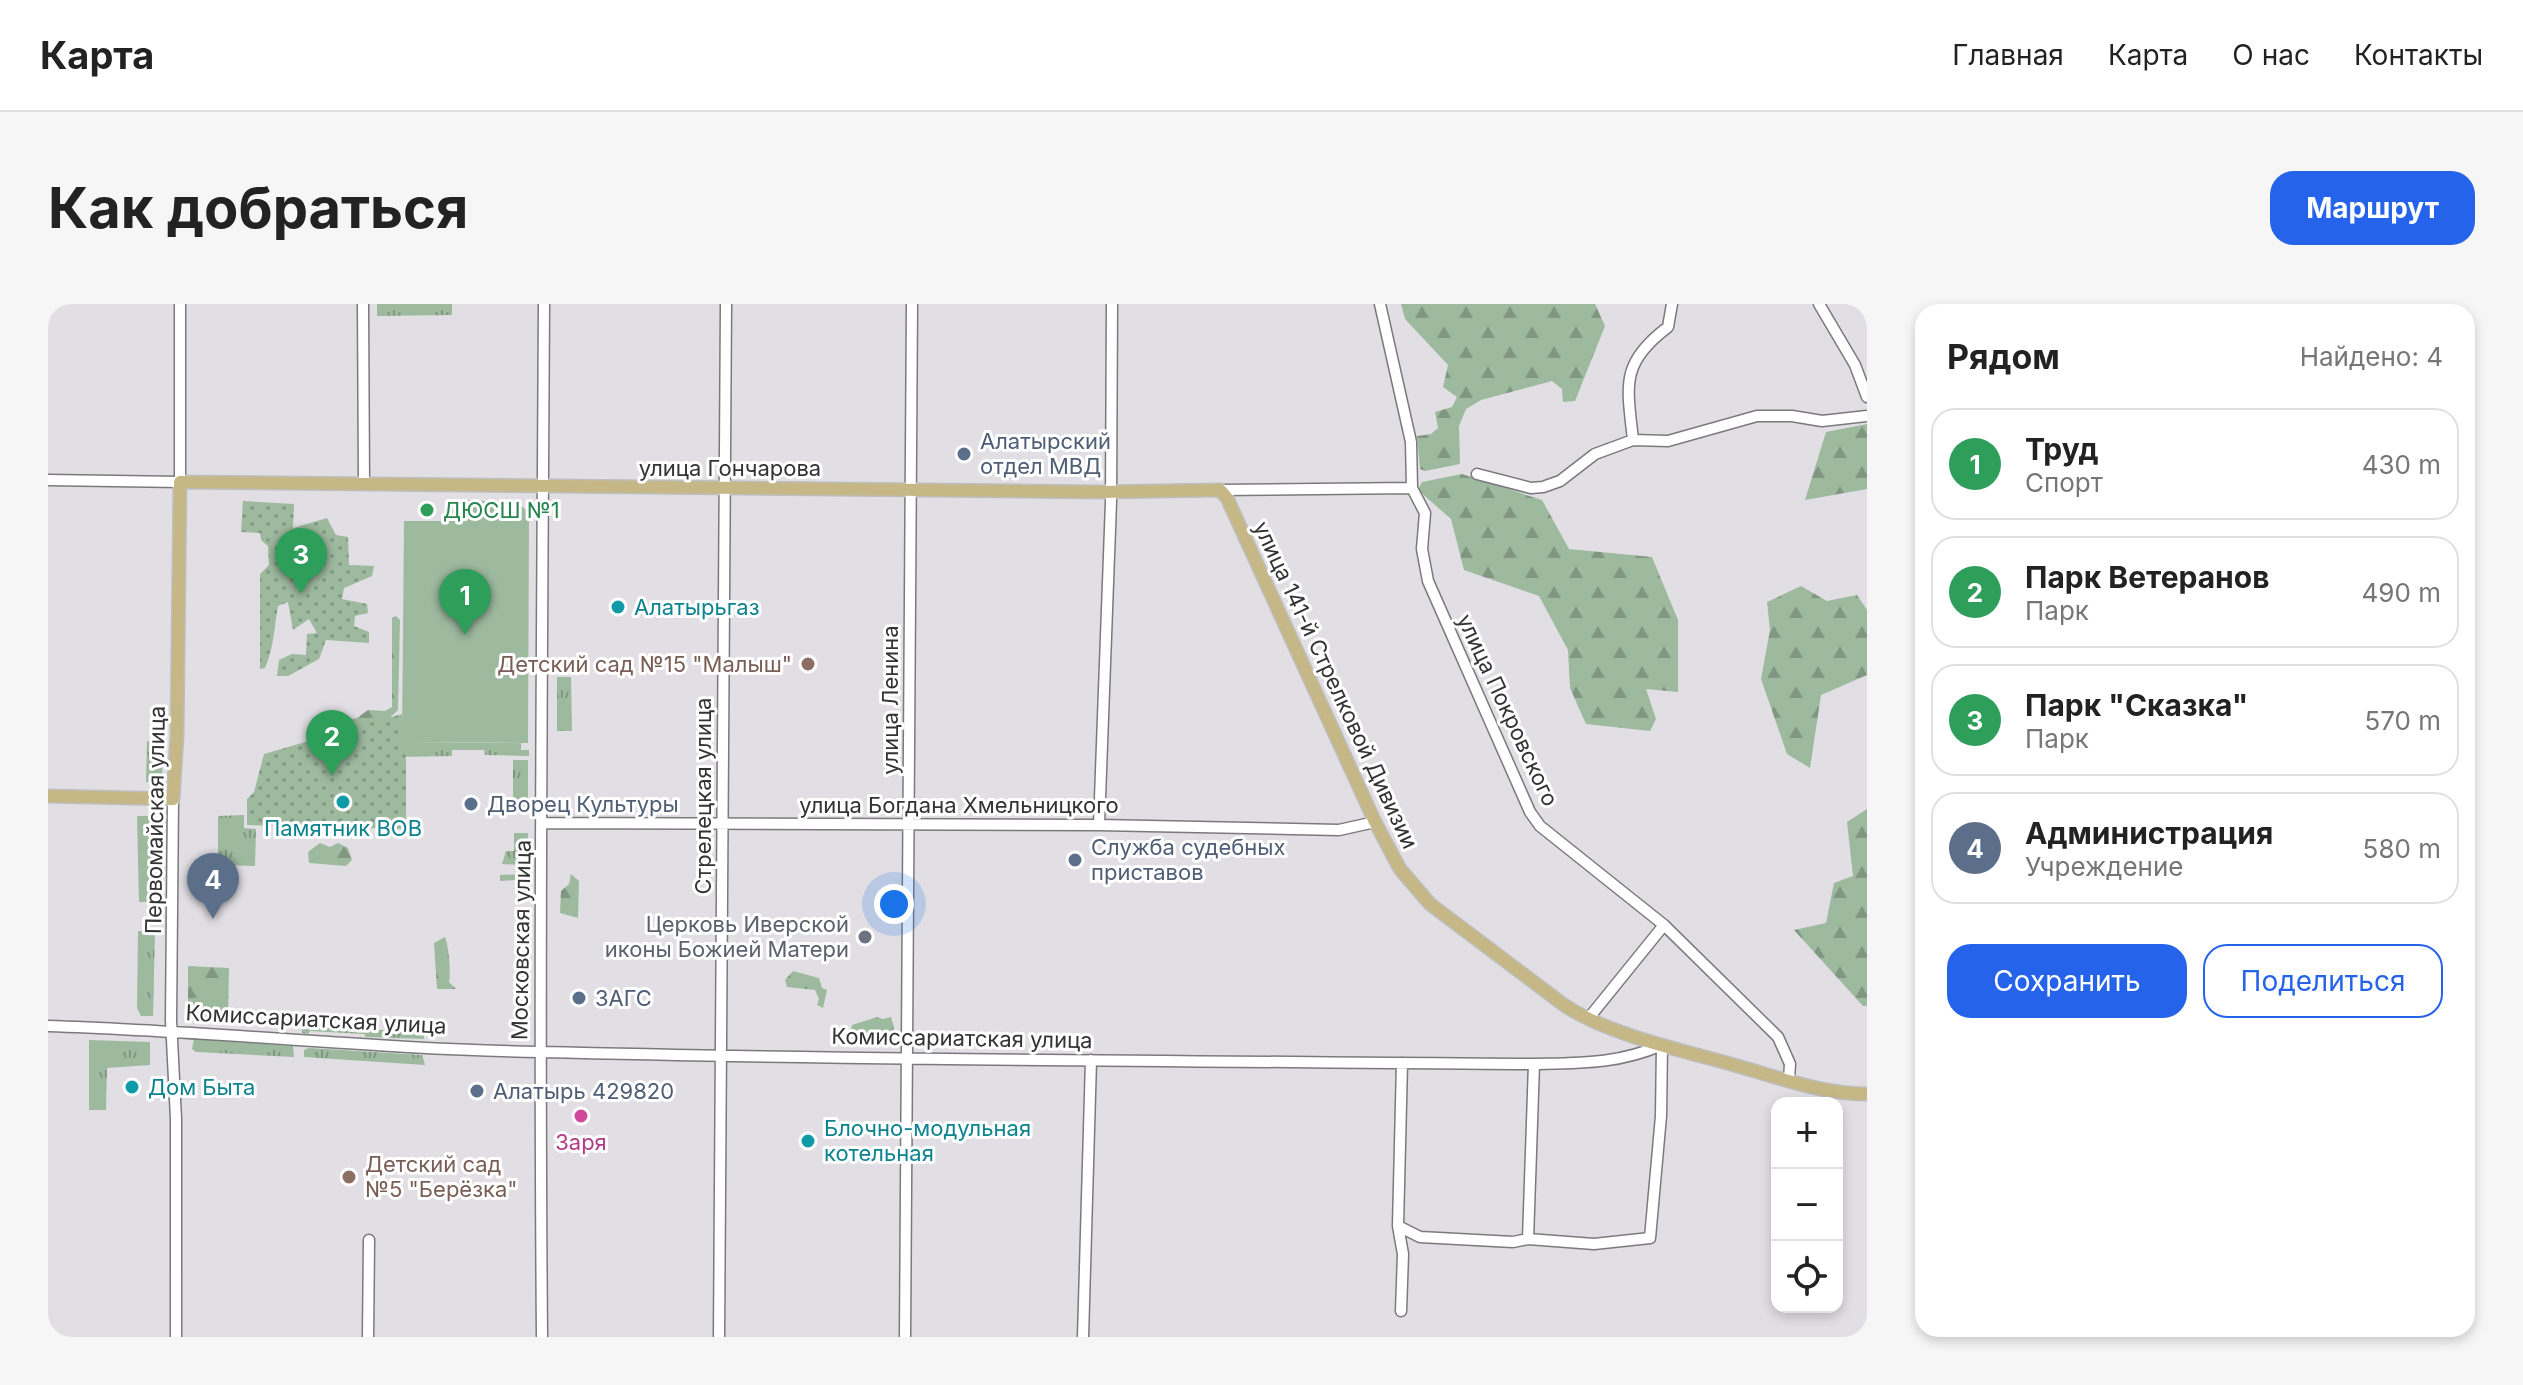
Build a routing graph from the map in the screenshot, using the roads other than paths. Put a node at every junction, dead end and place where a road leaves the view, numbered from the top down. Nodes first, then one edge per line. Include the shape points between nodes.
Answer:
1 (180, 304) edge
2 (363, 304) edge
3 (544, 304) edge
4 (726, 304) edge
5 (912, 304) edge
6 (1112, 304) edge
7 (1380, 304) edge
8 (1672, 304) edge
9 (1819, 304) edge
10 (1867, 397) edge
11 (1867, 416) edge
12 (1633, 440) junction
13 (1477, 474) dead end
14 (48, 480) edge
15 (180, 482) junction
16 (364, 484) junction
17 (542, 487) junction
18 (725, 488) junction
19 (1412, 488) junction
20 (910, 489) junction
21 (1220, 490) junction
22 (1111, 492) junction
23 (48, 796) edge
24 (173, 799) junction
25 (1375, 822) junction
26 (543, 823) junction
27 (722, 825) junction
28 (908, 825) junction
29 (1099, 825) junction
30 (1664, 925) junction
31 (1588, 1019) junction
32 (48, 1026) edge
33 (171, 1031) junction
34 (1662, 1045) junction
35 (539, 1052) junction
36 (720, 1054) junction
37 (908, 1058) junction
38 (1091, 1060) junction
39 (1402, 1063) junction
40 (1534, 1064) junction
41 (1789, 1080) junction
42 (1867, 1094) edge
43 (1398, 1226) junction
44 (1528, 1239) junction
45 (369, 1240) dead end
46 (1401, 1311) dead end
47 (176, 1337) edge
48 (368, 1337) edge
49 (542, 1337) edge
50 (719, 1337) edge
51 (905, 1337) edge
52 (1083, 1337) edge

1 - 15 street, Первомайская улица
2 - 16 street
3 - 17 street, Московская улица
4 - 18 street, Стрелецкая улица
5 - 20 street, улица Ленина
6 - 22 street
7 - 19 street, улица Покровского via 1411,442
8 - 12 street via 1668,327 1642,351 1629,374
9 - 10 street via 1855,365
11 - 12 street via 1822,421 1757,416 1668,441
12 - 13 street via 1595,454 1560,481 1543,487
14 - 15 street, улица Гончарова
15 - 16 main road, улица Гончарова
15 - 24 main road, Первомайская улица
16 - 17 main road, улица Гончарова
17 - 18 main road, улица Гончарова
17 - 26 street, Московская улица
18 - 20 main road, улица Гончарова
18 - 27 street, Стрелецкая улица
19 - 21 street, улица Гончарова
19 - 30 street, улица Покровского via 1425,513 1422,549 1428,581 1530,812 1540,826
20 - 22 main road, улица Гончарова
20 - 28 street, улица Ленина
21 - 22 main road, улица Гончарова
21 - 25 main road, улица 141-й Стрелковой Дивизии
22 - 29 street
23 - 24 main road
24 - 33 street, Первомайская улица
25 - 29 street, улица Богдана Хмельницкого via 1339,830
25 - 31 main road, улица 141-й Стрелковой Дивизии via 1400,869 1430,904
26 - 27 street, улица Богдана Хмельницкого
26 - 35 street, Московская улица
27 - 28 street, улица Богдана Хмельницкого
27 - 36 street, Стрелецкая улица
28 - 29 street, улица Богдана Хмельницкого
28 - 37 street, улица Ленина
30 - 31 street
30 - 41 street, улица Покровского via 1778,1037 1790,1064
31 - 34 main road, улица 141-й Стрелковой Дивизии
32 - 33 street, Комиссариатская улица
33 - 35 street, Комиссариатская улица
33 - 47 street, Первомайская улица
34 - 40 street, Комиссариатская улица via 1609,1062
34 - 41 main road
34 - 44 street via 1650,1238 1594,1244
35 - 36 street, Комиссариатская улица
35 - 49 street, Московская улица
36 - 37 street, Комиссариатская улица
36 - 50 street, Стрелецкая улица
37 - 38 street, Комиссариатская улица
37 - 51 street, улица Ленина
38 - 39 street, Комиссариатская улица
38 - 52 street
39 - 40 street, Комиссариатская улица
39 - 43 street
40 - 44 street
41 - 42 main road
43 - 44 street via 1420,1237
43 - 46 street via 1403,1254
45 - 48 street

